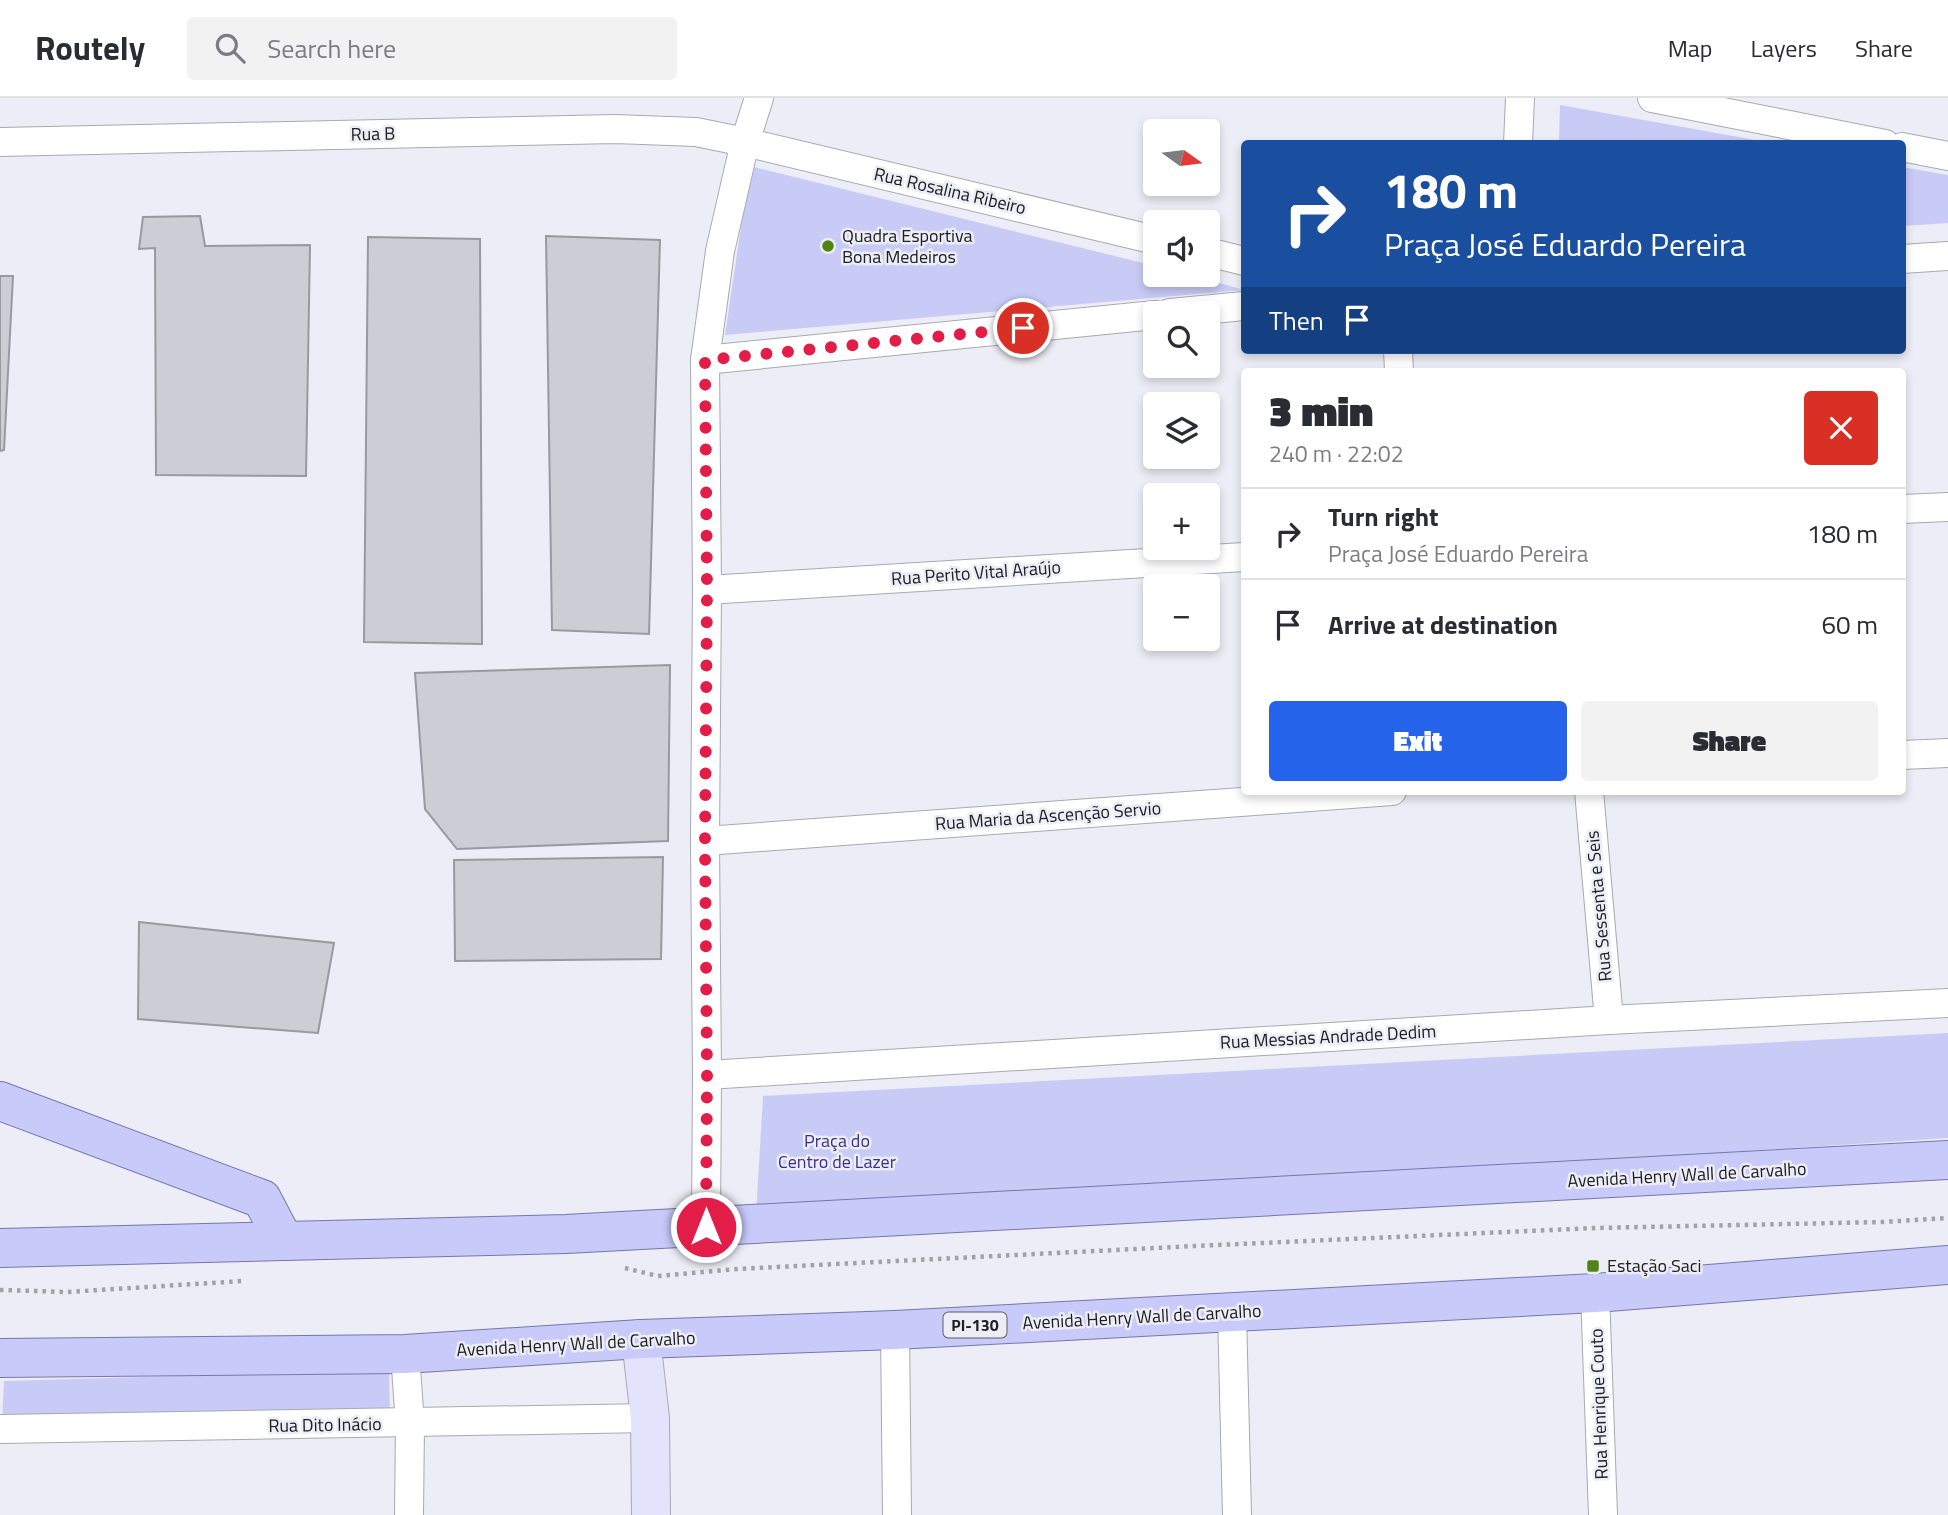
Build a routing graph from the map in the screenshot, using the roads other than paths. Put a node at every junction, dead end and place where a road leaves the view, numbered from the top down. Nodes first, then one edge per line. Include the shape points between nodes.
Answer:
1 (759, 98) edge
2 (1520, 98) edge
3 (1652, 98) edge
4 (1518, 140) edge
5 (1865, 140) edge
6 (0, 142) edge
7 (745, 142) junction
8 (1906, 148) edge
9 (1948, 156) edge
10 (1143, 237) edge
11 (1220, 255) edge
12 (1948, 256) edge
13 (1906, 259) edge
14 (1241, 260) edge
15 (1241, 306) edge
16 (1220, 308) edge
17 (1143, 316) edge
18 (705, 360) junction
19 (1948, 507) edge
20 (1906, 509) edge
21 (1241, 557) edge
22 (707, 590) junction
23 (1948, 753) edge
24 (1906, 755) edge
25 (1337, 795) edge
26 (1589, 795) edge
27 (705, 841) junction
28 (1948, 1003) edge
29 (1609, 1020) junction
30 (707, 1075) junction
31 (0, 1101) edge
32 (1948, 1160) edge
33 (706, 1227) junction
34 (283, 1240) junction
35 (0, 1248) edge
36 (1948, 1265) edge
37 (1595, 1293) junction
38 (1232, 1312) junction
39 (895, 1330) junction
40 (640, 1339) junction
41 (405, 1354) junction
42 (0, 1358) edge
43 (650, 1418) junction
44 (410, 1424) junction
45 (0, 1429) edge
46 (409, 1515) edge
47 (651, 1515) edge
48 (897, 1515) edge
49 (1237, 1515) edge
50 (1603, 1515) edge

1 - 7 street
2 - 4 street
3 - 5 street
6 - 7 street, Rua B via 615,128 696,132
7 - 10 street, Rua Rosalina Ribeiro
7 - 18 street via 720,251
8 - 9 street
11 - 14 street
12 - 13 street
15 - 16 street
17 - 18 street
18 - 22 street
19 - 20 street
21 - 22 street, Rua Perito Vital Araújo
22 - 27 street
23 - 24 street
25 - 27 street, Rua Maria da Ascenção Servio
26 - 29 street, Rua Sessenta e Seis
27 - 30 street
28 - 29 street, Rua Messias Andrade Dedim
29 - 30 street, Rua Messias Andrade Dedim
30 - 33 street
31 - 34 main road via 262,1199
32 - 33 main road, Avenida Henry Wall de Carvalho
33 - 34 main road, Avenida Henry Wall de Carvalho
34 - 35 main road, Avenida Henry Wall de Carvalho
36 - 37 main road, Avenida Henry Wall de Carvalho / PI-130
37 - 38 main road, Avenida Henry Wall de Carvalho / PI-130
37 - 50 street, Rua Henrique Couto
38 - 39 main road, Avenida Henry Wall de Carvalho / PI-130
38 - 49 street
39 - 40 main road, Avenida Henry Wall de Carvalho / PI-130
39 - 48 street
40 - 41 main road, Avenida Henry Wall de Carvalho / PI-130
40 - 43 street
41 - 42 main road, Avenida Henry Wall de Carvalho / PI-130
41 - 44 street
43 - 44 street, Rua Dito Inácio
43 - 47 street
44 - 45 street, Rua Dito Inácio
44 - 46 street

